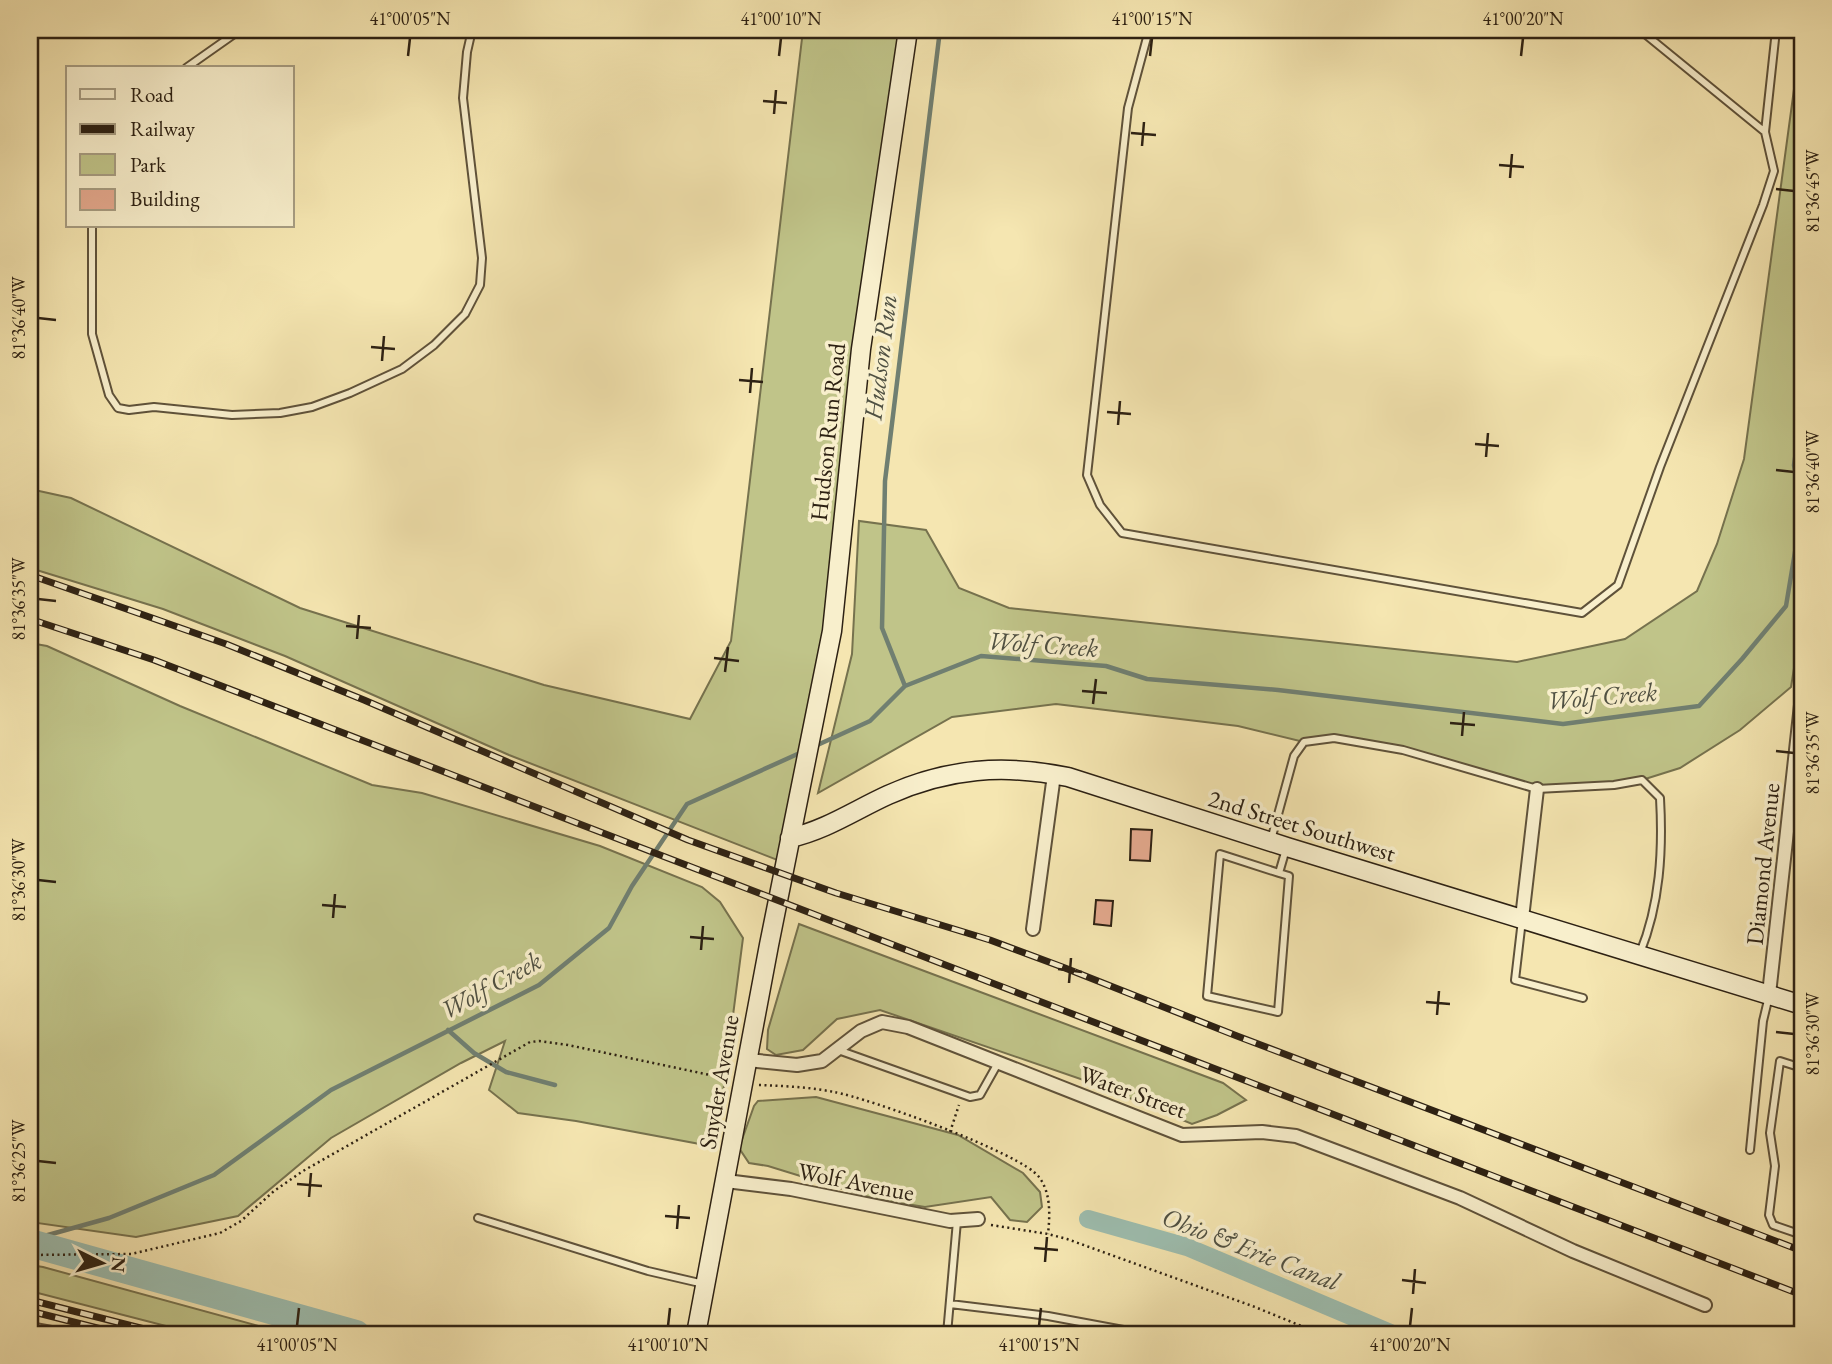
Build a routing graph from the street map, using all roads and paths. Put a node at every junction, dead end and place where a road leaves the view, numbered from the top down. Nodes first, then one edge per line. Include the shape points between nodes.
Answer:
1 (240, 30) edge
2 (472, 30) edge
3 (908, 30) edge
4 (1149, 30) edge
5 (1640, 30) edge
6 (1776, 30) edge
7 (189, 66) edge
8 (1765, 132) junction
9 (92, 228) edge
10 (1802, 696) edge
11 (1054, 775) junction
12 (1537, 789) junction
13 (790, 838) junction
14 (1278, 845) junction
15 (1279, 873) junction
16 (1522, 918) junction
17 (1033, 929) dead end
18 (1639, 955) junction
19 (1769, 995) junction
20 (1583, 999) dead end
21 (1802, 1005) edge
22 (837, 1049) junction
23 (748, 1060) junction
24 (998, 1063) junction
25 (1802, 1068) edge
26 (731, 1079) dead end
27 (755, 1085) dead end
28 (958, 1093) junction
29 (950, 1132) junction
30 (1750, 1150) dead end
31 (726, 1181) junction
32 (478, 1218) dead end
33 (978, 1219) joint
34 (957, 1221) junction
35 (1048, 1234) junction
36 (1802, 1235) edge
37 (30, 1255) edge
38 (705, 1285) junction
39 (950, 1304) junction
40 (1705, 1306) dead end
41 (30, 1326) edge
42 (73, 1334) edge
43 (695, 1334) edge
44 (947, 1334) edge
45 (1145, 1334) edge
46 (1321, 1334) edge

1 - 7 lane
2 - 9 lane via 463,98 482,258 480,285 465,314 402,369 312,407 280,413 118,408 109,396 92,334
3 - 13 main road, Hudson Run Road via 861,349 832,632
4 - 8 lane via 1128,108 1087,475 1100,505 1122,533 1582,613 1618,585 1763,205 1774,171
5 - 8 lane
6 - 8 lane
10 - 19 street, Diamond Avenue
11 - 13 main road, 2nd Street Southwest via 1034,770 968,770 925,779 810,834
11 - 14 main road, 2nd Street Southwest
11 - 17 street
12 - 14 lane via 1403,750 1334,738 1304,742 1294,757
12 - 16 street
12 - 18 lane via 1642,780 1660,798 1662,843 1651,926
13 - 23 main road, Snyder Avenue
14 - 15 lane
14 - 16 main road, 2nd Street Southwest
15 - 15 lane via 1289,876 1278,1012 1207,996 1220,854
16 - 18 main road, 2nd Street Southwest
16 - 20 lane via 1515,980
18 - 19 main road, 2nd Street Southwest
19 - 21 main road, 2nd Street Southwest
19 - 30 lane
22 - 23 street, Water Street via 822,1061 797,1065
22 - 24 street, Water Street via 882,1022 908,1027
22 - 28 lane
23 - 31 main road, Snyder Avenue
24 - 28 lane via 980,1095
24 - 40 street, Water Street via 1182,1135 1262,1132 1296,1136 1460,1198
25 - 36 lane via 1780,1061 1770,1132 1775,1166 1769,1215 1773,1225
26 - 37 path via 530,1042 303,1171 232,1228 131,1254
27 - 29 path via 835,1092
28 - 29 path via 959,1108
29 - 35 path via 1016,1160 1039,1177 1048,1201
31 - 34 street, Wolf Avenue
31 - 38 main road, Snyder Avenue
32 - 38 lane
33 - 34 street, Wolf Avenue
33 - 35 path via 997,1228
34 - 39 lane
35 - 46 path
38 - 43 main road, Snyder Avenue
39 - 44 lane
39 - 45 lane
41 - 42 lane

